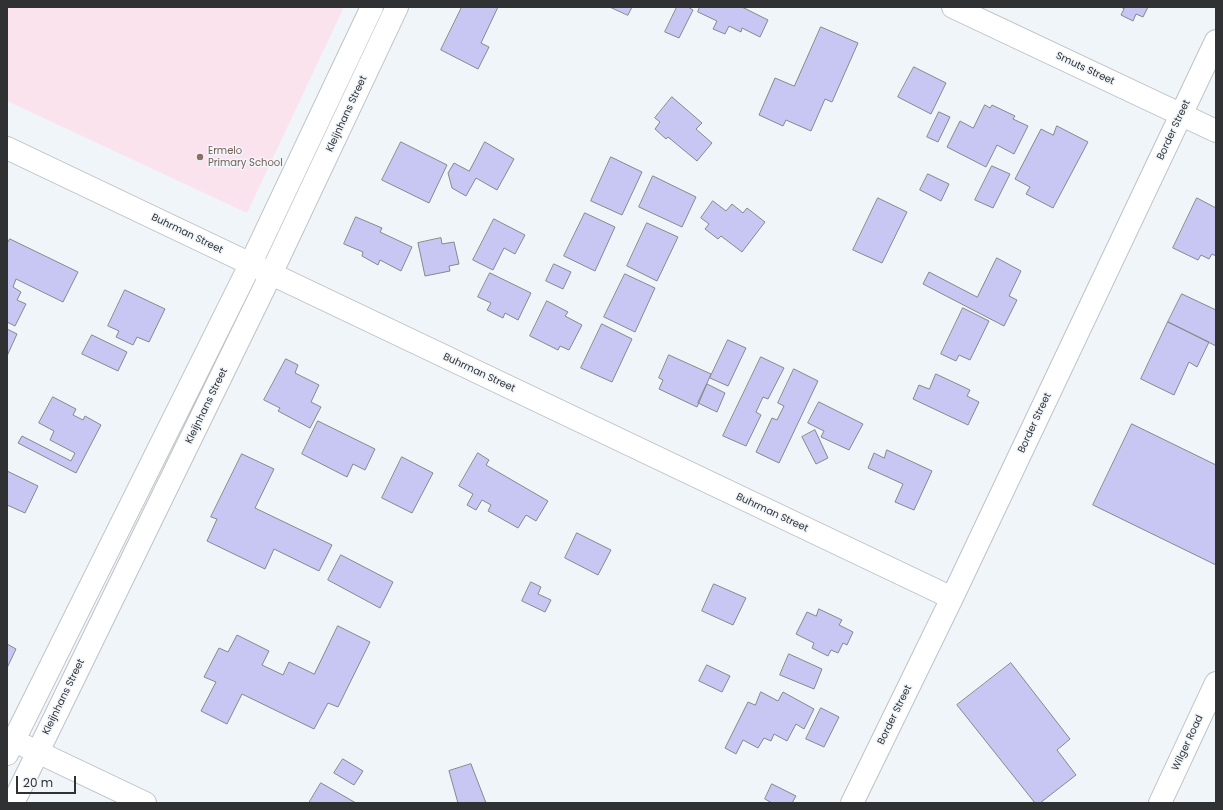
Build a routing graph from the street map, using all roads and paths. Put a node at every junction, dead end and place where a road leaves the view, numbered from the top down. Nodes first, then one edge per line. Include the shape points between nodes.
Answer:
1 (372, 7) edge
2 (397, 7) edge
3 (953, 7) edge
4 (1216, 41) edge
5 (1182, 114) junction
6 (1216, 131) edge
7 (7, 148) edge
8 (250, 265) junction
9 (271, 274) junction
10 (952, 598) junction
11 (1216, 682) edge
12 (9, 745) edge
13 (37, 752) junction
14 (13, 803) edge
15 (145, 803) edge
16 (852, 803) edge
17 (1160, 803) edge

1 - 8 street
2 - 9 street, Kleijnhans Street
3 - 5 street, Smuts Street
4 - 5 street, Border Street
5 - 6 street, Smuts Street
5 - 10 street, Border Street
7 - 8 street, Buhrman Street
8 - 9 street, Buhrman Street
8 - 12 street
9 - 10 street, Buhrman Street
9 - 13 street, Kleijnhans Street
10 - 16 street, Border Street
11 - 17 street, Wilger Road
12 - 13 street
13 - 14 street, Kleijnhans Street
13 - 15 street

